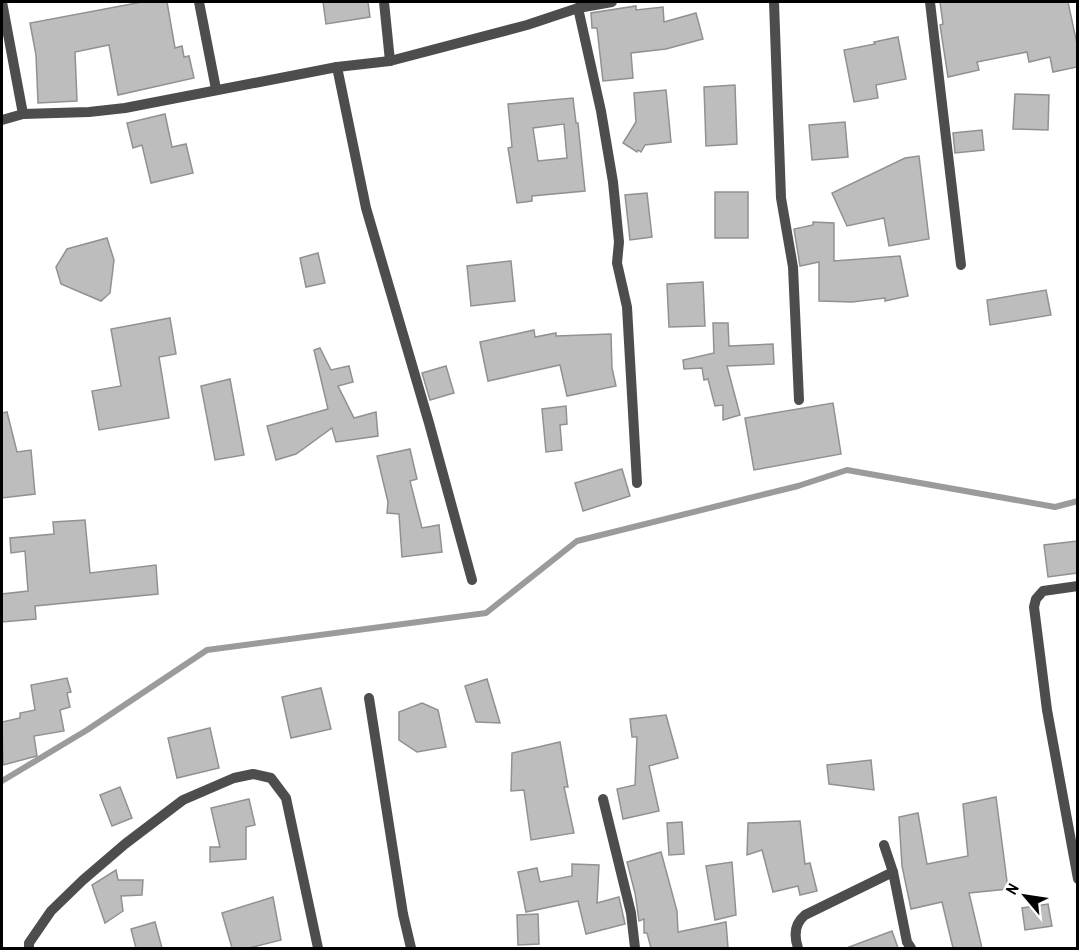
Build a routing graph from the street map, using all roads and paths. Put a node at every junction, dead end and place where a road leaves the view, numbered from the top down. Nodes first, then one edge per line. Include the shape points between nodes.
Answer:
1 (2, 2) edge
2 (200, 2) edge
3 (384, 2) edge
4 (612, 2) edge
5 (774, 2) edge
6 (930, 2) edge
7 (578, 8) junction
8 (390, 61) junction
9 (337, 67) junction
10 (216, 89) junction
11 (23, 114) junction
12 (2, 120) edge
13 (961, 266) dead end
14 (799, 400) dead end
15 (637, 483) dead end
16 (472, 580) dead end
17 (1077, 586) edge
18 (369, 698) dead end
19 (603, 799) dead end
20 (884, 845) dead end
21 (893, 872) junction
22 (1077, 879) edge
23 (29, 948) edge
24 (318, 948) edge
25 (411, 948) edge
26 (635, 948) edge
27 (798, 948) edge
28 (910, 948) edge

1 - 11 street
2 - 10 street
3 - 8 street
4 - 7 street
5 - 14 street via 781,198 793,267
6 - 13 street
7 - 8 street via 527,26
7 - 15 street via 614,182 617,263 627,308
8 - 9 street
9 - 10 street
9 - 16 street via 366,208
10 - 11 street via 125,108
11 - 12 street
17 - 22 street via 1043,591 1034,607 1047,710
18 - 25 street
19 - 26 street via 631,913
20 - 21 street
21 - 27 street via 805,915 797,924
21 - 28 street
23 - 24 street via 51,911 125,844 183,800 253,774 271,778 286,798

